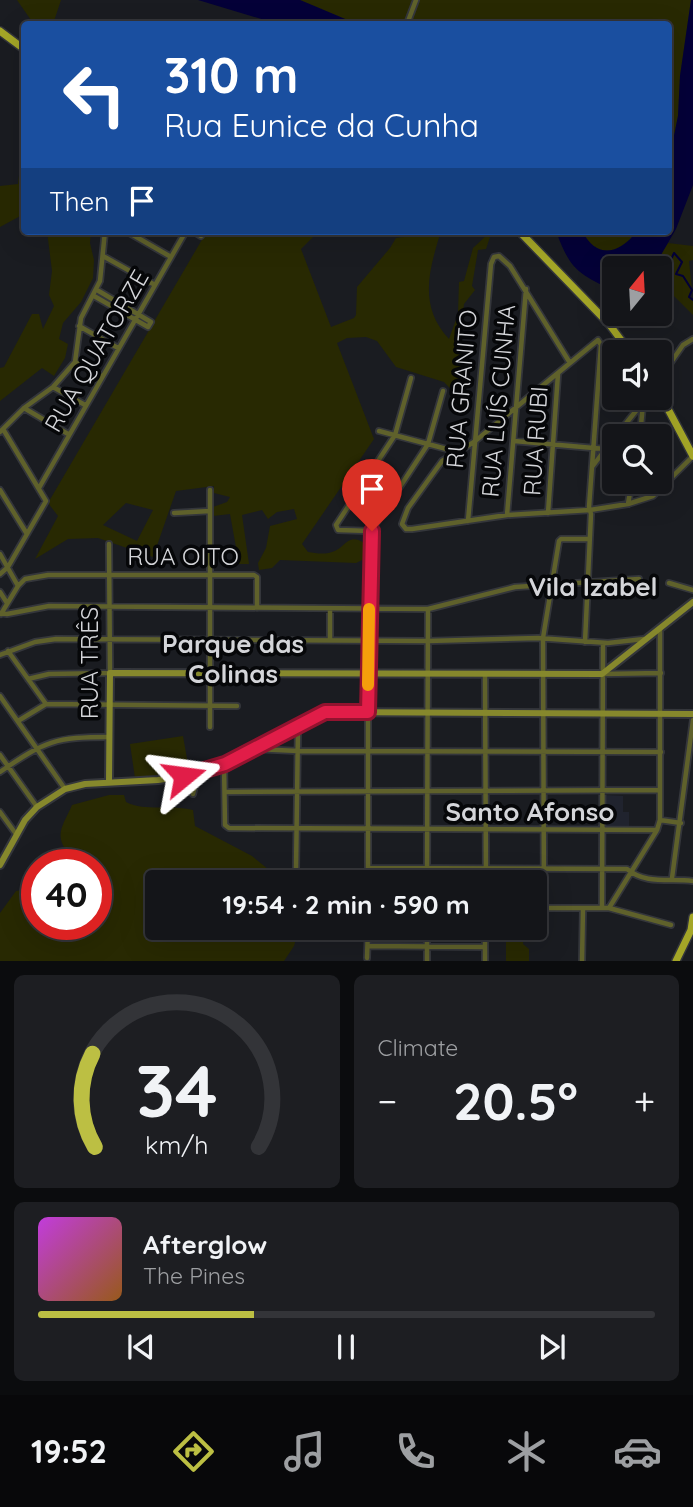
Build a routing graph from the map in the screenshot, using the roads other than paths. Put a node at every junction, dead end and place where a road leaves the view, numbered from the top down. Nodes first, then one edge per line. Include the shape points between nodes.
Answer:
1 (416, 0) edge
2 (408, 21) edge
3 (0, 31) edge
4 (21, 47) edge
5 (105, 235) edge
6 (133, 235) edge
7 (184, 235) edge
8 (523, 235) edge
9 (103, 256) junction
10 (171, 257) junction
11 (155, 285) junction
12 (97, 289) junction
13 (526, 289) junction
14 (94, 296) junction
15 (138, 314) junction
16 (135, 319) junction
17 (79, 326) junction
18 (693, 339) edge
19 (621, 340) edge
20 (118, 348) junction
21 (672, 361) edge
22 (75, 362) junction
23 (570, 363) junction
24 (558, 373) junction
25 (101, 376) junction
26 (411, 378) dead end
27 (53, 387) junction
28 (443, 391) dead end
29 (85, 405) junction
30 (24, 408) junction
31 (516, 409) junction
32 (638, 410) edge
33 (669, 410) edge
34 (626, 424) edge
35 (2, 431) edge
36 (379, 431) dead end
37 (68, 434) junction
38 (395, 435) junction
39 (514, 441) junction
40 (474, 442) junction
41 (428, 444) junction
42 (554, 445) junction
43 (593, 448) junction
44 (602, 449) edge
45 (455, 452) junction
46 (602, 453) edge
47 (693, 456) edge
48 (591, 468) junction
49 (39, 488) junction
50 (0, 490) edge
51 (209, 490) dead end
52 (630, 494) edge
53 (628, 504) junction
54 (590, 510) junction
55 (210, 511) junction
56 (174, 513) dead end
57 (548, 513) junction
58 (507, 515) junction
59 (468, 521) junction
60 (372, 531) junction
61 (27, 534) junction
62 (588, 540) junction
63 (109, 544) dead end
64 (0, 554) edge
65 (8, 567) junction
66 (0, 574) edge
67 (109, 574) junction
68 (211, 575) junction
69 (639, 579) dead end
70 (587, 582) junction
71 (669, 583) dead end
72 (551, 584) junction
73 (18, 586) junction
74 (693, 590) edge
75 (0, 592) edge
76 (693, 602) edge
77 (7, 603) junction
78 (109, 607) junction
79 (211, 607) junction
80 (257, 608) junction
81 (369, 608) junction
82 (330, 609) junction
83 (428, 610) junction
84 (1, 614) edge
85 (660, 628) junction
86 (543, 638) junction
87 (109, 639) junction
88 (645, 639) junction
89 (211, 640) junction
90 (330, 640) junction
91 (369, 640) junction
92 (429, 641) junction
93 (585, 642) junction
94 (603, 643) junction
95 (8, 651) junction
96 (0, 655) edge
97 (211, 672) junction
98 (110, 673) junction
99 (368, 673) junction
100 (428, 673) junction
101 (485, 673) junction
102 (544, 673) junction
103 (661, 673) junction
104 (602, 674) junction
105 (28, 679) junction
106 (0, 696) edge
107 (46, 705) junction
108 (110, 705) junction
109 (210, 705) junction
110 (237, 706) dead end
111 (368, 712) junction
112 (426, 712) junction
113 (486, 713) junction
114 (543, 713) junction
115 (602, 713) junction
116 (660, 713) junction
117 (693, 714) edge
118 (693, 720) edge
119 (18, 721) junction
120 (210, 726) dead end
121 (298, 727) junction
122 (110, 737) junction
123 (36, 748) junction
124 (255, 749) junction
125 (298, 751) junction
126 (368, 751) junction
127 (427, 751) junction
128 (486, 752) junction
129 (543, 752) junction
130 (660, 752) junction
131 (603, 753) junction
132 (0, 755) edge
133 (225, 764) junction
134 (8, 766) junction
135 (0, 772) edge
136 (198, 774) junction
137 (109, 782) junction
138 (65, 789) junction
139 (368, 790) junction
140 (426, 790) junction
141 (660, 790) junction
142 (485, 791) junction
143 (544, 791) junction
144 (603, 791) junction
145 (225, 792) junction
146 (296, 792) junction
147 (193, 794) dead end
148 (37, 807) junction
149 (0, 812) edge
150 (660, 820) junction
151 (681, 823) junction
152 (368, 829) junction
153 (427, 829) junction
154 (296, 830) junction
155 (486, 830) junction
156 (543, 830) junction
157 (602, 830) junction
158 (657, 830) junction
159 (16, 834) junction
160 (0, 864) edge
161 (368, 867) joint
162 (543, 868) junction
163 (428, 869) junction
164 (486, 869) junction
165 (601, 869) junction
166 (296, 870) edge
167 (631, 872) junction
168 (672, 878) junction
169 (693, 881) edge
170 (547, 908) edge
171 (583, 908) junction
172 (602, 908) junction
173 (609, 908) junction
174 (693, 917) edge
175 (671, 925) dead end
176 (368, 940) edge
177 (427, 940) edge
178 (485, 940) edge
179 (368, 946) junction
180 (427, 947) junction
181 (485, 947) junction
182 (367, 958) dead end
183 (427, 961) edge
184 (485, 961) edge
185 (582, 961) edge
186 (676, 961) edge

1 - 2 street
3 - 4 main road
5 - 9 street
6 - 10 street
7 - 10 street, RUA QUATORZE
8 - 19 main road
9 - 11 street
9 - 12 street
10 - 11 street, RUA QUATORZE
11 - 15 street, RUA QUATORZE
12 - 14 street
12 - 15 street
13 - 23 street
13 - 31 street, RUA LUÍS CUNHA
13 - 40 street, RUA GRANITO via 501,258 492,260
14 - 16 street
14 - 17 street
15 - 16 street, RUA QUATORZE
15 - 16 street via 151,322 148,327
16 - 20 street, RUA QUATORZE
17 - 20 street
17 - 22 street
18 - 21 street
20 - 25 street, RUA QUATORZE
22 - 25 street
22 - 27 street
23 - 24 street
23 - 43 street via 597,340 601,345
24 - 31 street
24 - 42 street, RUA RUBI
25 - 29 street, RUA QUATORZE
26 - 38 street
27 - 29 street
27 - 30 street
28 - 41 street
29 - 37 street, RUA QUATORZE
30 - 35 street
30 - 37 street
31 - 39 street, RUA LUÍS CUNHA
31 - 40 street
32 - 34 street
33 - 47 main road
35 - 49 street
36 - 38 street
37 - 49 street, RUA QUATORZE
38 - 41 street
38 - 60 street via 336,525 338,530
39 - 42 street
39 - 58 street, RUA LUÍS CUNHA
40 - 45 street
40 - 59 street, RUA GRANITO
41 - 45 street
41 - 60 street
42 - 43 street
42 - 57 street, RUA RUBI
43 - 44 street
43 - 48 street
45 - 59 street via 440,462 402,521 412,529
46 - 48 street
47 - 53 street via 653,496
48 - 54 street
49 - 61 street via 46,501
50 - 61 street
51 - 55 street
52 - 53 street
53 - 54 street
54 - 57 street
54 - 62 street
55 - 56 street
55 - 68 street
57 - 58 street
58 - 59 street
60 - 81 street
61 - 65 street
62 - 70 street
62 - 72 street via 560,540
63 - 67 street, RUA TRÊS
64 - 65 street
65 - 66 street
65 - 73 street
67 - 68 street, RUA OITO
67 - 73 street, RUA OITO via 48,575 25,579
67 - 78 street, RUA TRÊS
68 - 79 street
68 - 80 street, RUA OITO via 256,576
69 - 70 street
70 - 72 street
70 - 93 street
71 - 74 street
72 - 83 street via 515,587
72 - 86 street
73 - 77 street
75 - 77 street
76 - 85 street
77 - 84 street
78 - 79 street
78 - 84 street via 49,606
78 - 87 street, RUA TRÊS
79 - 80 street
79 - 89 street
80 - 82 street
81 - 82 street
81 - 83 street
81 - 91 street
82 - 90 street
83 - 92 street
85 - 88 street
85 - 103 street
86 - 92 street
86 - 93 street
86 - 102 street
87 - 89 street
87 - 95 street via 36,642
87 - 98 street, RUA TRÊS
88 - 94 street
88 - 104 street
89 - 90 street
89 - 97 street
90 - 91 street
91 - 92 street
91 - 99 street
92 - 100 street
93 - 94 street
94 - 104 street
95 - 96 street
95 - 105 street
97 - 98 street
97 - 99 street
97 - 109 street
98 - 105 street
98 - 108 street, RUA TRÊS
99 - 100 street
99 - 111 street
100 - 101 street
100 - 112 street
101 - 102 street
101 - 113 street
102 - 104 street
102 - 114 street
103 - 104 street
103 - 116 street
104 - 115 street
105 - 107 street
106 - 119 street
107 - 108 street
107 - 119 street
108 - 109 street
108 - 122 street, RUA TRÊS
109 - 110 street
109 - 120 street
111 - 112 street
111 - 121 street via 325,712
111 - 126 street
112 - 113 street
112 - 127 street
113 - 114 street
113 - 128 street
114 - 115 street
114 - 129 street
115 - 116 street
115 - 131 street
116 - 117 street
116 - 130 street
118 - 151 street
119 - 123 street
121 - 124 street
121 - 125 street
122 - 123 street via 59,739
122 - 137 street, RUA TRÊS
123 - 134 street
123 - 138 street
124 - 125 street
124 - 133 street
125 - 126 street
125 - 146 street
126 - 127 street
126 - 139 street
127 - 128 street
127 - 140 street
128 - 129 street
128 - 142 street
129 - 131 street
129 - 143 street
130 - 131 street
130 - 141 street
131 - 144 street
132 - 134 street
133 - 136 street
133 - 145 street
134 - 135 street
134 - 148 street
136 - 137 street
136 - 147 street
137 - 138 street
138 - 148 street
139 - 140 street
139 - 146 street
139 - 152 street
140 - 142 street
140 - 153 street
141 - 144 street
141 - 150 street
142 - 143 street
142 - 155 street
143 - 144 street
143 - 156 street
144 - 157 street
145 - 146 street
145 - 154 street via 226,827
146 - 154 street
148 - 159 street
149 - 159 street
150 - 151 street
150 - 158 street
151 - 168 street
152 - 153 street
152 - 154 street
152 - 161 street
153 - 155 street
153 - 163 street
154 - 166 street
155 - 156 street
155 - 164 street
156 - 157 street
156 - 162 street
157 - 158 street
157 - 165 street
158 - 167 street
159 - 160 street
161 - 163 street
162 - 164 street
162 - 165 street
163 - 164 street
165 - 167 street
165 - 172 street
167 - 168 street via 653,881
167 - 173 street
168 - 169 street
170 - 171 street
171 - 172 street
171 - 185 street
172 - 173 street
173 - 175 street
174 - 186 main road
176 - 179 street
177 - 180 street
178 - 181 street
179 - 180 street
179 - 182 street
180 - 181 street
180 - 183 street
181 - 184 street

